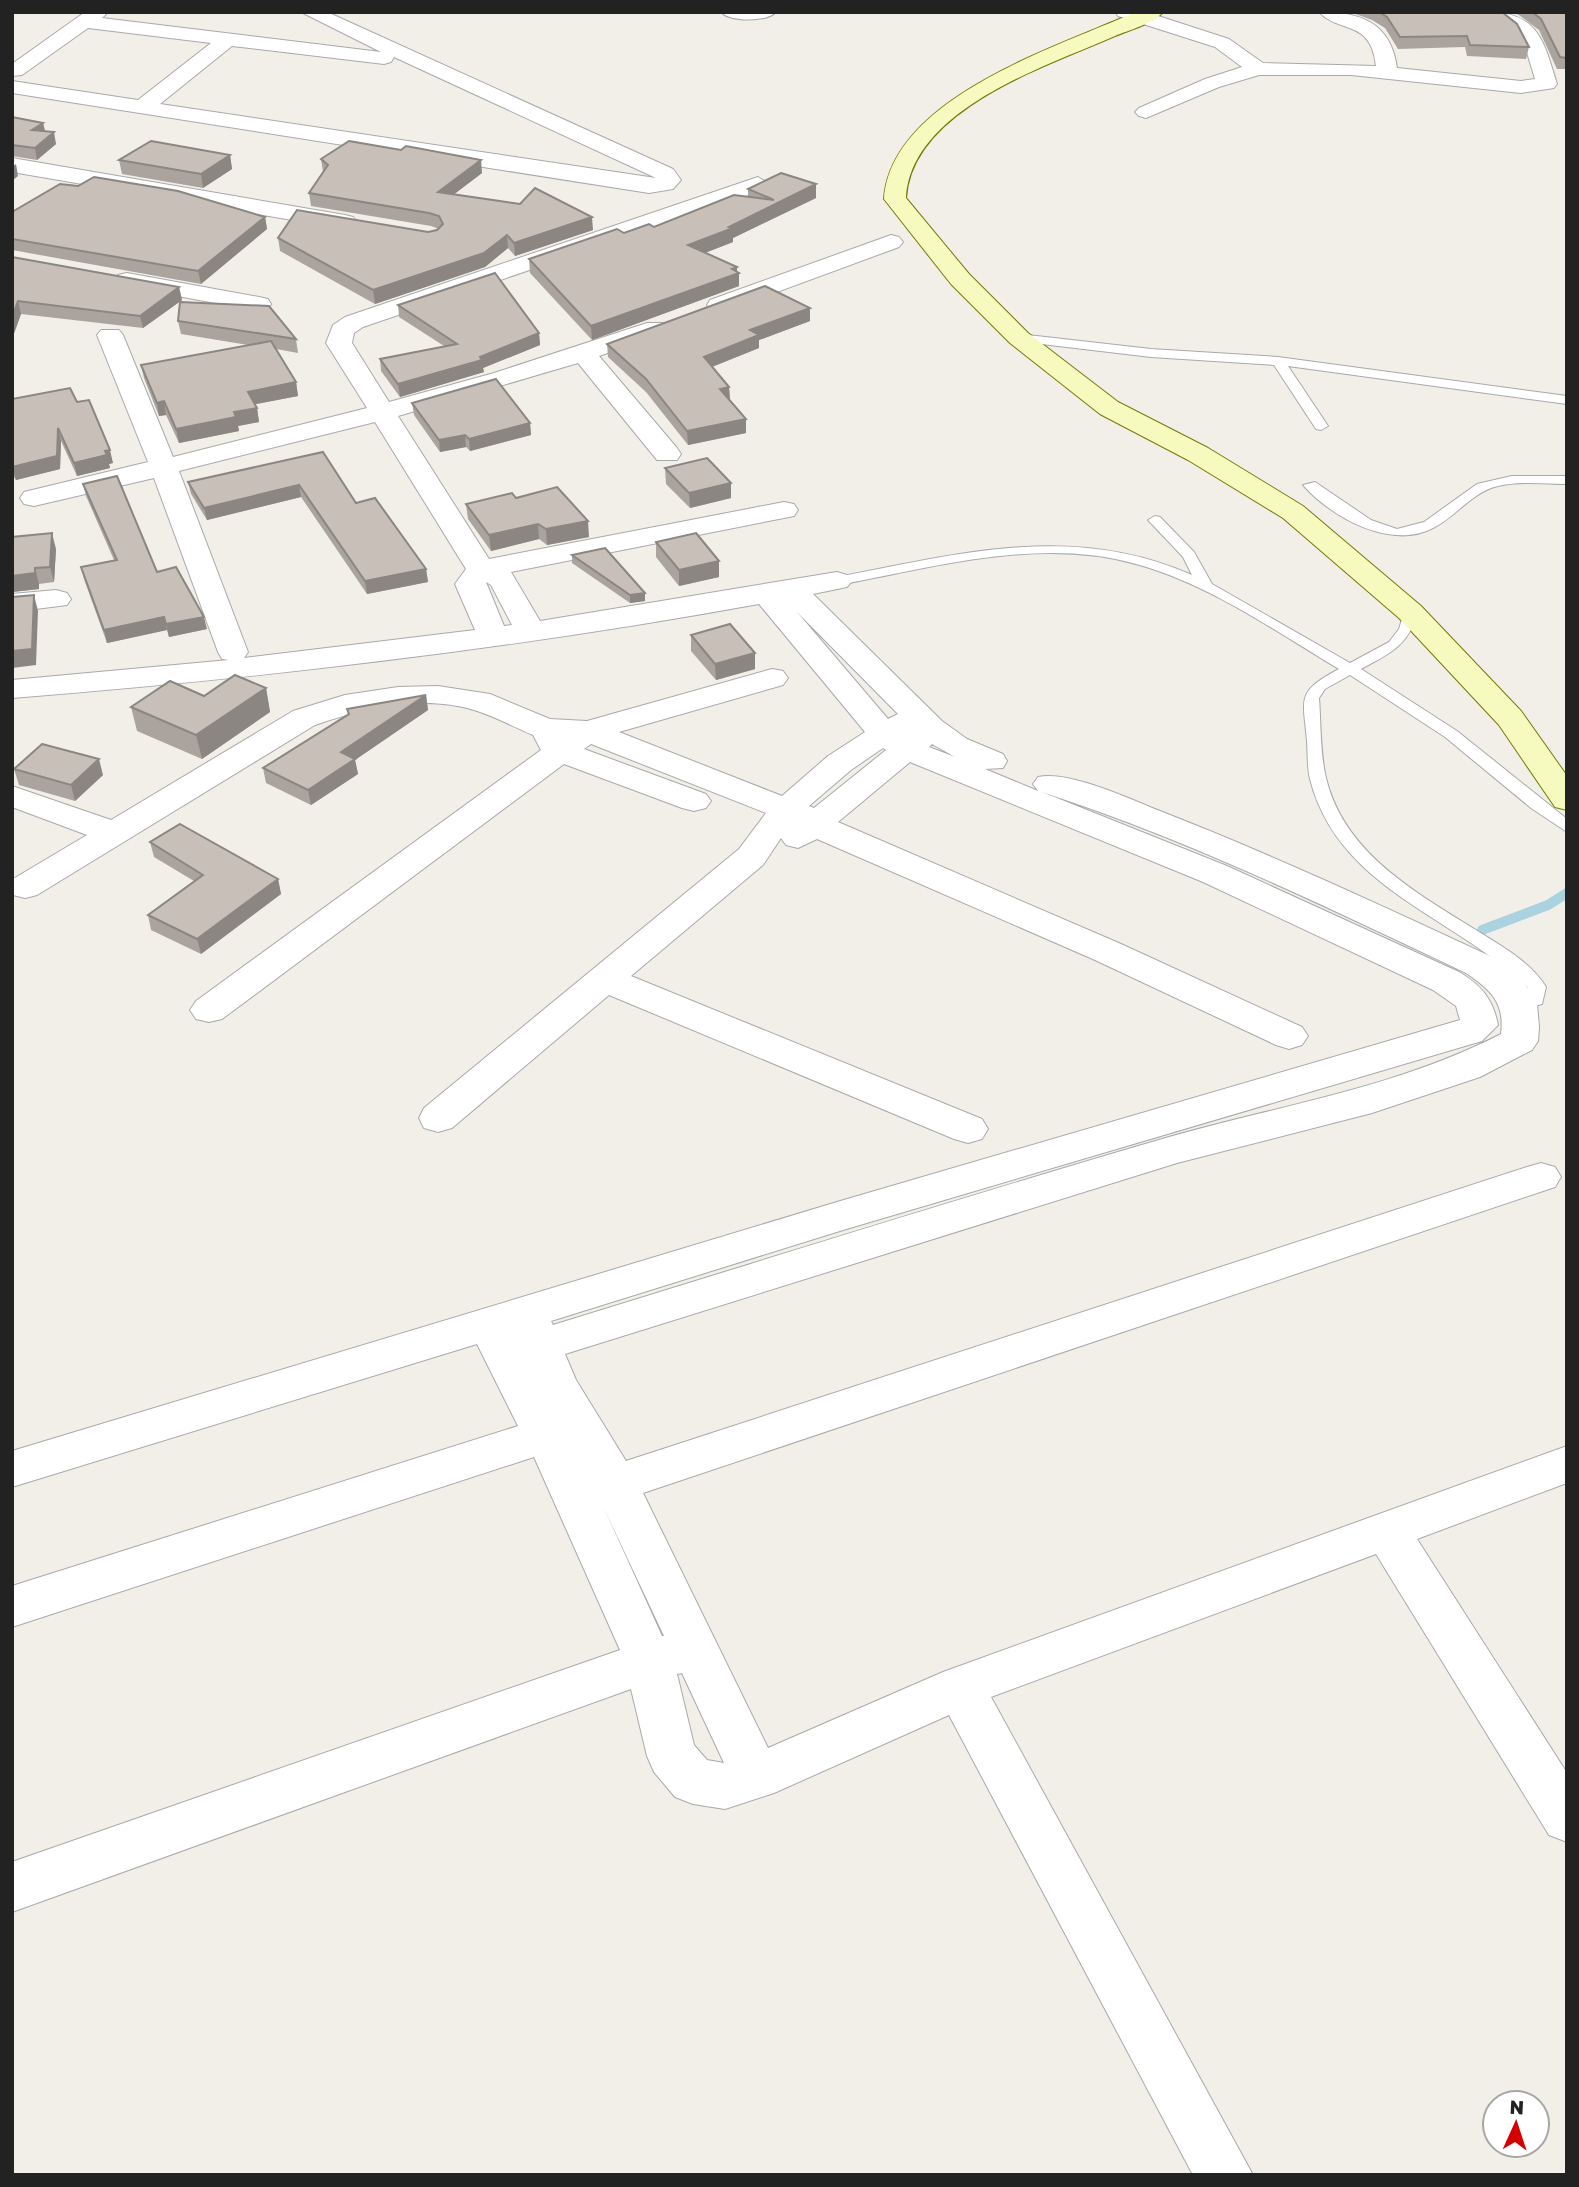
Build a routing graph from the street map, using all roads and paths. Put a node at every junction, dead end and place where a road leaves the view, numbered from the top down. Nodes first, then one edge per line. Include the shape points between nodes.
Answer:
1 (311, 12) edge
2 (731, 12) edge
3 (766, 12) edge
4 (1329, 12) edge
5 (1497, 12) edge
6 (1140, 14) edge
7 (91, 17) edge
8 (227, 40) junction
9 (422, 63) junction
10 (1258, 69) junction
11 (1387, 72) junction
12 (14, 79) edge
13 (149, 102) junction
14 (1146, 111) dead end
15 (12, 165) edge
16 (758, 184) edge
17 (363, 225) edge
18 (891, 243) dead end
19 (108, 277) edge
20 (259, 304) edge
21 (699, 312) edge
22 (674, 321) edge
23 (110, 335) dead end
24 (1019, 338) junction
25 (584, 354) junction
26 (1278, 361) junction
27 (1567, 400) edge
28 (382, 412) junction
29 (1321, 426) dead end
30 (667, 454) dead end
31 (164, 467) junction
32 (1567, 480) edge
33 (1310, 485) dead end
34 (34, 498) dead end
35 (784, 510) dead end
36 (1156, 520) dead end
37 (481, 569) junction
38 (831, 582) junction
39 (1205, 585) junction
40 (779, 592) junction
41 (56, 599) dead end
42 (12, 603) edge
43 (1410, 612) junction
44 (531, 633) junction
45 (494, 638) junction
46 (862, 639) junction
47 (816, 650) junction
48 (233, 652) dead end
49 (1348, 668) junction
50 (772, 678) dead end
51 (12, 689) edge
52 (915, 727) junction
53 (588, 731) junction
54 (552, 740) junction
55 (12, 796) edge
56 (1567, 800) edge
57 (1567, 827) edge
58 (792, 832) junction
59 (117, 834) junction
60 (26, 887) dead end
61 (605, 979) junction
62 (1520, 1003) junction
63 (209, 1010) dead end
64 (1289, 1036) dead end
65 (438, 1118) dead end
66 (968, 1129) dead end
67 (1541, 1177) dead end
68 (519, 1328) junction
69 (546, 1435) junction
70 (1567, 1464) edge
71 (12, 1469) edge
72 (595, 1490) junction
73 (1387, 1532) junction
74 (12, 1607) edge
75 (672, 1655) junction
76 (960, 1687) junction
77 (756, 1777) junction
78 (1567, 1818) edge
79 (12, 1887) edge
80 (1224, 2175) edge

1 - 9 street
2 - 3 street
4 - 11 street via 1379,38 1386,52
5 - 11 street via 1524,29 1535,46 1548,80 1542,86
6 - 10 street via 1222,43
6 - 24 main road via 994,82 958,104 934,122 896,183 895,200 900,208 960,279
7 - 8 street
7 - 12 street
8 - 9 street
8 - 13 street
9 - 13 street via 670,180 649,186
10 - 11 street
10 - 14 street
12 - 13 street
15 - 17 street
16 - 28 street via 354,322 342,330 339,343
18 - 21 street
19 - 20 street
22 - 25 street
23 - 31 street
24 - 26 lane
24 - 43 main road via 1109,408 1198,454 1293,512
25 - 28 street
25 - 30 street
26 - 27 lane
26 - 29 lane
28 - 31 street
28 - 37 street
31 - 34 street
31 - 48 street
32 - 33 lane via 1501,481 1482,487 1429,525 1399,534 1370,526
35 - 37 street
36 - 39 lane via 1189,555
37 - 44 street via 503,579
37 - 45 street via 470,584
38 - 39 lane via 958,559 1048,549 1122,556
38 - 40 street
38 - 46 street
39 - 49 lane
40 - 44 street
40 - 46 street
40 - 47 street
41 - 42 street
43 - 49 lane via 1406,631 1394,645
43 - 56 main road via 1510,718
44 - 45 street
45 - 51 street via 170,676
46 - 47 street
46 - 52 street
47 - 52 street
49 - 57 lane via 1448,732
49 - 62 lane via 1319,686 1311,698 1318,778 1330,809 1351,847 1404,892 1511,961 1537,987 1535,1000
50 - 53 street
52 - 58 street
52 - 62 street via 1007,768 1261,863 1479,965 1503,980
52 - 68 street via 1446,981 1465,992 1477,1007 1479,1025 1469,1032 837,1217
53 - 54 street
53 - 58 street
54 - 58 street
54 - 59 street via 479,701 438,695 345,704 304,718
54 - 63 street
55 - 59 street
58 - 61 street
58 - 64 street via 1108,952
59 - 60 street
61 - 65 street
61 - 66 street
62 - 68 street via 1518,1041 1467,1068 1372,1100
67 - 72 street
68 - 69 street via 524,1398
68 - 71 street
68 - 72 street via 557,1386
69 - 72 street
69 - 74 street
70 - 73 street
72 - 75 street
73 - 76 street
73 - 78 street
75 - 77 street
75 - 77 street via 671,1756 692,1781 725,1786
75 - 79 street
76 - 77 street
76 - 80 street

